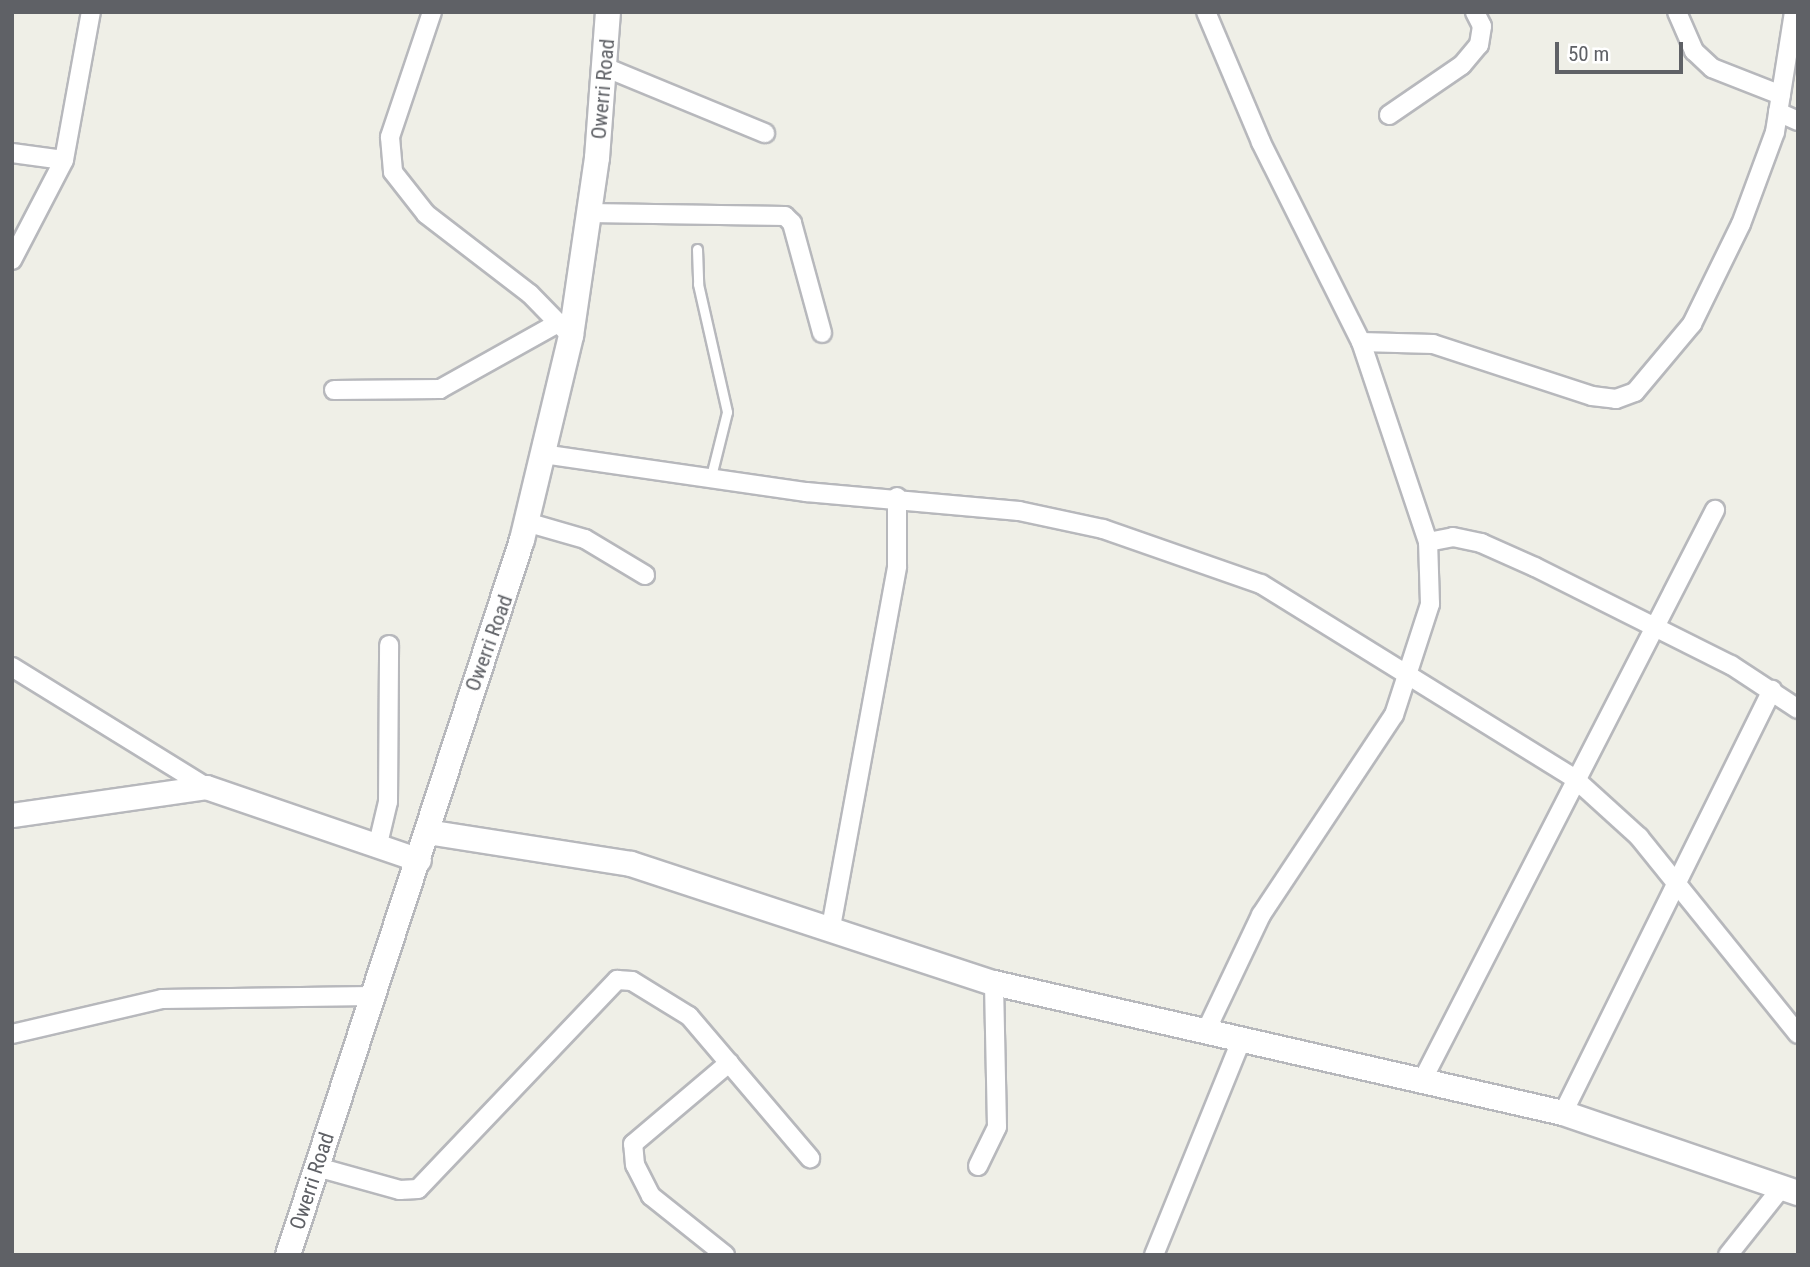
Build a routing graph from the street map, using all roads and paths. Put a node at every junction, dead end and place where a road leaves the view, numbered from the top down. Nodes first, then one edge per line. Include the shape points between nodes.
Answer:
1 (91, 12) edge
2 (432, 12) edge
3 (608, 12) edge
4 (1206, 12) edge
5 (1475, 12) edge
6 (1677, 12) edge
7 (1794, 12) edge
8 (607, 68) junction
9 (1780, 104) junction
10 (1389, 115) dead end
11 (1798, 121) edge
12 (765, 133) dead end
13 (12, 153) edge
14 (64, 160) junction
15 (589, 213) junction
16 (697, 249) dead end
17 (12, 260) edge
18 (564, 330) junction
19 (822, 333) dead end
20 (1362, 342) junction
21 (334, 390) dead end
22 (542, 454) junction
23 (710, 480) junction
24 (897, 497) junction
25 (1715, 510) dead end
26 (526, 522) junction
27 (1428, 542) junction
28 (645, 575) dead end
29 (1654, 626) junction
30 (389, 645) dead end
31 (12, 667) edge
32 (1411, 675) junction
33 (1772, 690) junction
34 (1798, 709) edge
35 (1574, 778) junction
36 (206, 787) junction
37 (12, 815) edge
38 (427, 832) junction
39 (377, 848) junction
40 (419, 860) junction
41 (1680, 887) junction
42 (831, 927) junction
43 (995, 983) junction
44 (371, 996) junction
45 (1205, 1032) junction
46 (12, 1034) edge
47 (1798, 1034) edge
48 (1241, 1041) junction
49 (729, 1063) junction
50 (1422, 1081) junction
51 (1563, 1113) junction
52 (810, 1158) dead end
53 (978, 1166) dead end
54 (317, 1167) junction
55 (1790, 1190) edge
56 (289, 1255) edge
57 (725, 1255) edge
58 (1154, 1255) edge
59 (1728, 1255) edge

1 - 14 street
2 - 18 street via 390,137 393,172 426,214
3 - 8 main road, Owerri Road
4 - 20 street via 1261,142
5 - 10 street via 1482,37 1470,55
6 - 9 street via 1694,51 1712,68
7 - 9 street
8 - 12 street
8 - 15 main road, Owerri Road
9 - 11 street
9 - 20 street via 1761,176 1692,324 1634,391 1616,399 1592,396 1433,344
13 - 14 street
14 - 17 street
15 - 18 main road, Owerri Road
15 - 19 street via 785,216 792,223
16 - 23 lane via 698,284 727,412
18 - 21 street via 440,389
18 - 22 main road, Owerri Road
20 - 27 street
22 - 23 street
22 - 26 main road, Owerri Road
23 - 24 street
24 - 32 street via 1018,511 1116,533 1261,584
24 - 42 street via 897,566 852,841
25 - 29 street
26 - 28 street via 585,539
26 - 38 main road, Owerri Road
27 - 29 street via 1453,537 1481,543
27 - 32 street via 1430,604
29 - 33 street
29 - 35 street
30 - 39 street via 390,776
31 - 36 street
32 - 35 street
32 - 45 street via 1363,768 1261,915
33 - 34 street
33 - 41 street
35 - 41 street via 1639,837
35 - 50 street
36 - 37 street
36 - 39 street
38 - 40 main road, Owerri Road
38 - 42 main road via 631,864
39 - 40 street
40 - 44 main road, Owerri Road
41 - 47 street
41 - 51 street
42 - 43 main road
43 - 45 main road
43 - 53 street via 997,1127
44 - 46 street via 162,999
44 - 54 main road, Owerri Road
45 - 48 main road
48 - 50 main road
48 - 58 street
49 - 52 street
49 - 54 street via 689,1016 632,981 617,980 418,1189 401,1191
49 - 57 street via 633,1144 635,1165 651,1196
50 - 51 main road
51 - 55 main road
54 - 56 main road, Owerri Road
55 - 59 street

